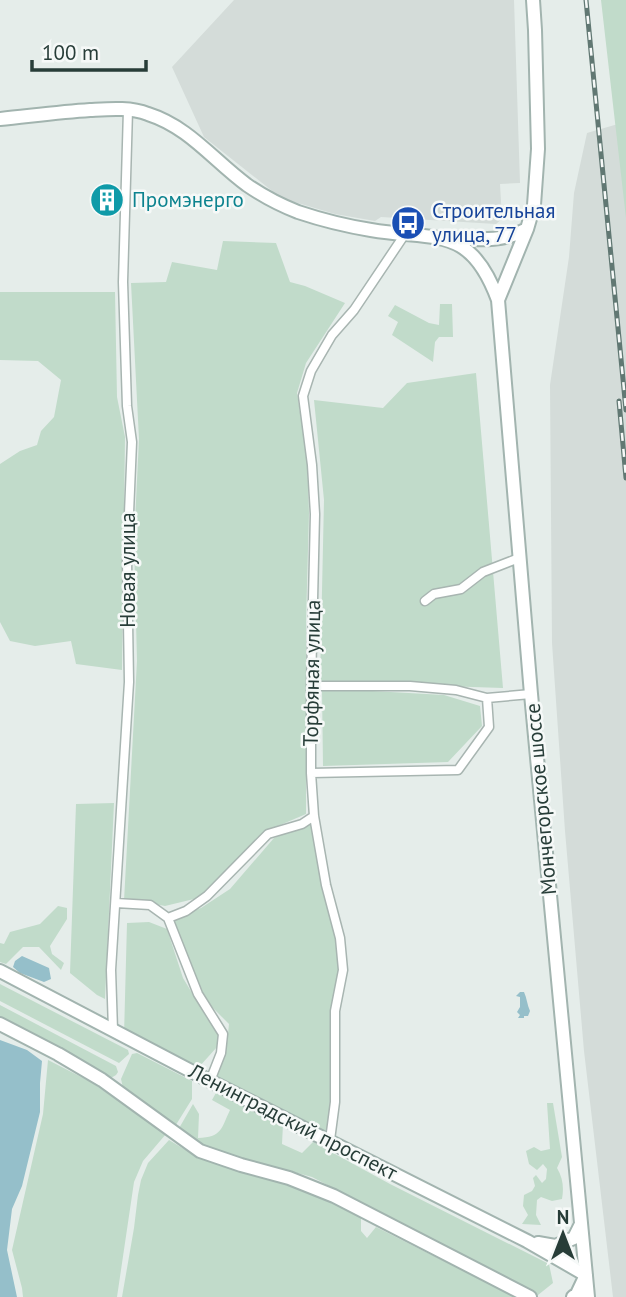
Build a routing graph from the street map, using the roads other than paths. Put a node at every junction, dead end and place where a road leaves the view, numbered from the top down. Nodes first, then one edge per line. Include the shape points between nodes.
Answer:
1 (533, 0) edge
2 (128, 110) junction
3 (0, 119) edge
4 (527, 229) junction
5 (405, 234) junction
6 (442, 237) junction
7 (498, 300) junction
8 (519, 558) junction
9 (425, 601) dead end
10 (311, 686) junction
11 (531, 694) junction
12 (488, 698) junction
13 (311, 773) junction
14 (314, 816) junction
15 (116, 904) junction
16 (168, 918) junction
17 (0, 971) edge
18 (0, 1024) edge
19 (113, 1030) junction
20 (210, 1081) junction
21 (330, 1140) junction
22 (580, 1226) junction
23 (527, 1241) junction
24 (586, 1275) junction
25 (530, 1297) edge
26 (573, 1297) edge
27 (588, 1297) edge

1 - 4 street via 538,149 534,205
2 - 3 street
2 - 5 street via 174,125 268,199 334,222
2 - 15 street, Новая улица via 123,282 132,442 127,561 129,682
4 - 6 street via 493,240
4 - 7 street
5 - 6 street
5 - 10 street, Торфяная улица via 332,335 311,371 303,396 315,514
6 - 7 street via 478,260
7 - 8 street, Мончегорское шоссе
8 - 9 street via 483,572 461,589 434,594
8 - 11 street, Мончегорское шоссе
10 - 12 street via 410,686
10 - 13 street, Торфяная улица
11 - 12 street
11 - 22 street, Мончегорское шоссе
12 - 13 street via 489,727 458,770
13 - 14 street, Торфяная улица
14 - 16 street via 268,834 207,896
14 - 21 street, Торфяная улица via 343,970 335,1011 335,1102
15 - 16 street via 150,905
15 - 19 street, Новая улица
16 - 20 street via 198,995 223,1034
17 - 19 street, Ленинградский проспект
18 - 25 street via 102,1080 200,1151 334,1196
19 - 20 street, Ленинградский проспект
20 - 21 street, Ленинградский проспект
21 - 23 street, Ленинградский проспект
22 - 23 street via 574,1238 555,1246
22 - 24 street, Мончегорское шоссе
23 - 24 street, Ленинградский проспект
24 - 26 street
24 - 27 street, Мончегорское шоссе

